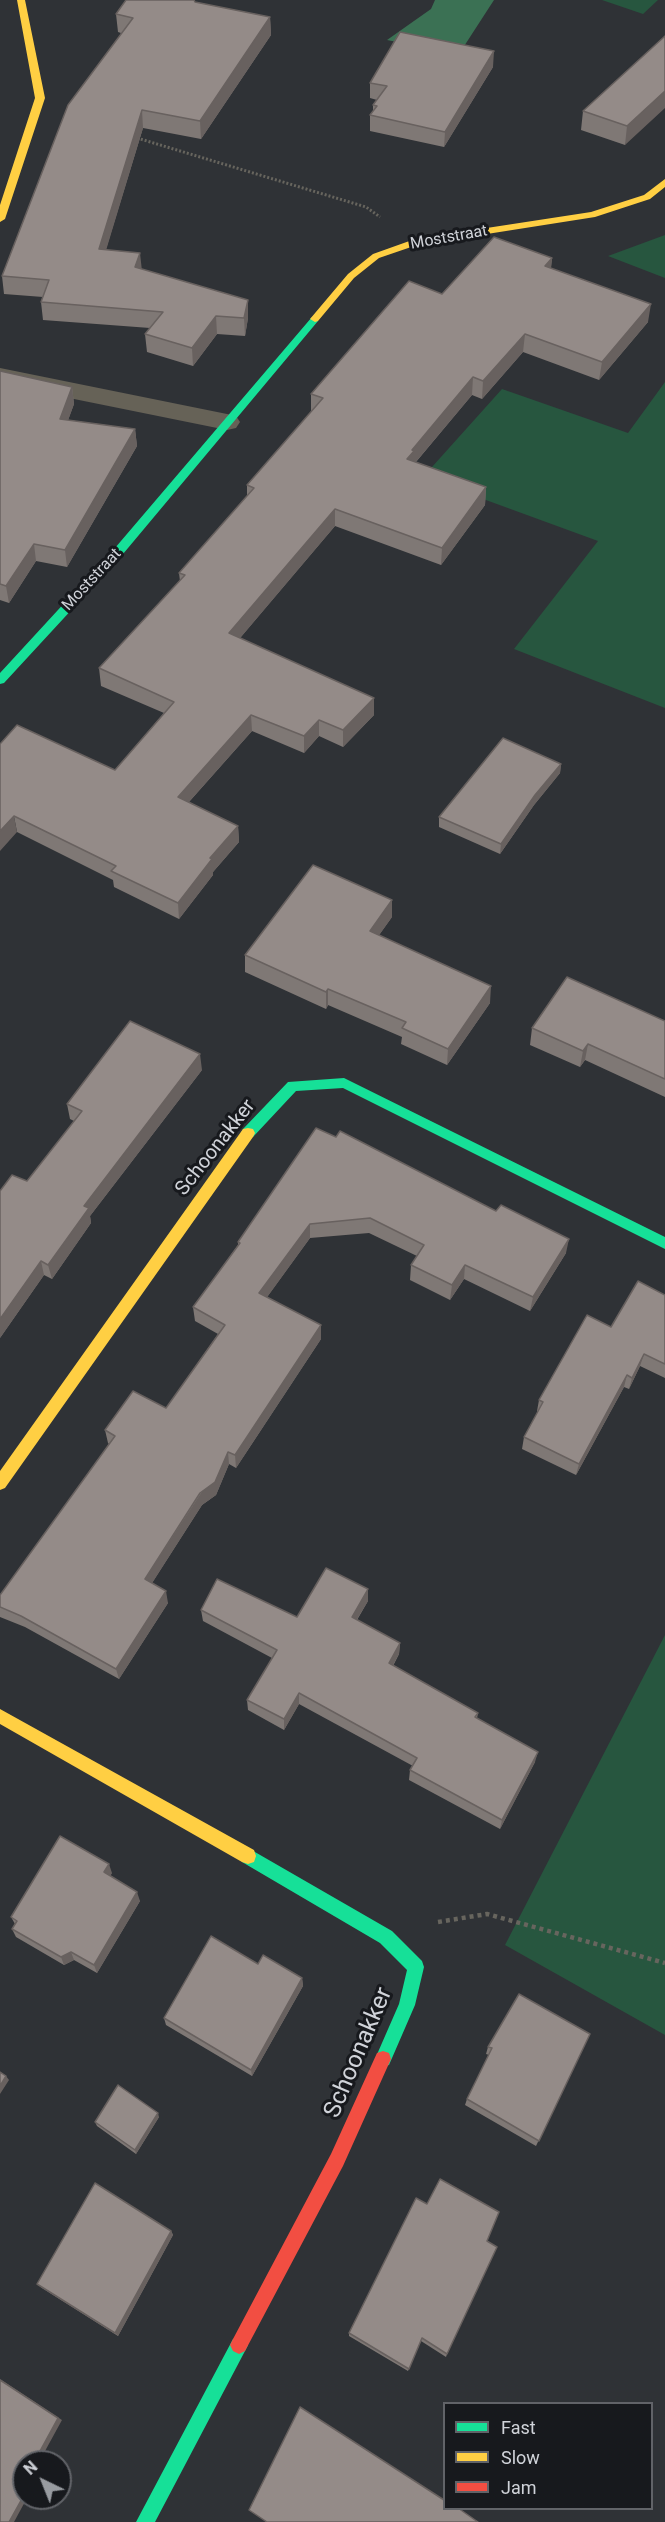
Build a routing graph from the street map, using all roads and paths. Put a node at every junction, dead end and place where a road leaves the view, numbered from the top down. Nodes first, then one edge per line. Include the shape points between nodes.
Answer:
1 (21, 0) edge
2 (128, 136) edge
3 (665, 182) edge
4 (0, 219) edge
5 (415, 242) junction
6 (0, 376) edge
7 (227, 422) junction
8 (0, 680) edge
9 (665, 1243) edge
10 (0, 1484) edge
11 (0, 1716) edge
12 (386, 1937) junction
13 (665, 1963) edge
14 (146, 2522) edge

1 - 4 street via 40,98
2 - 5 path via 366,207
3 - 5 street, Moststraat via 647,197 592,215
5 - 7 street, Moststraat via 376,256 351,276
6 - 7 street
7 - 8 street, Moststraat via 119,550
9 - 10 street, Schoonakker via 344,1083 293,1086 246,1135
11 - 12 street, Schoonakker
12 - 13 path via 446,1920 487,1914
12 - 14 street, Schoonakker via 416,1967 407,2005 337,2160

